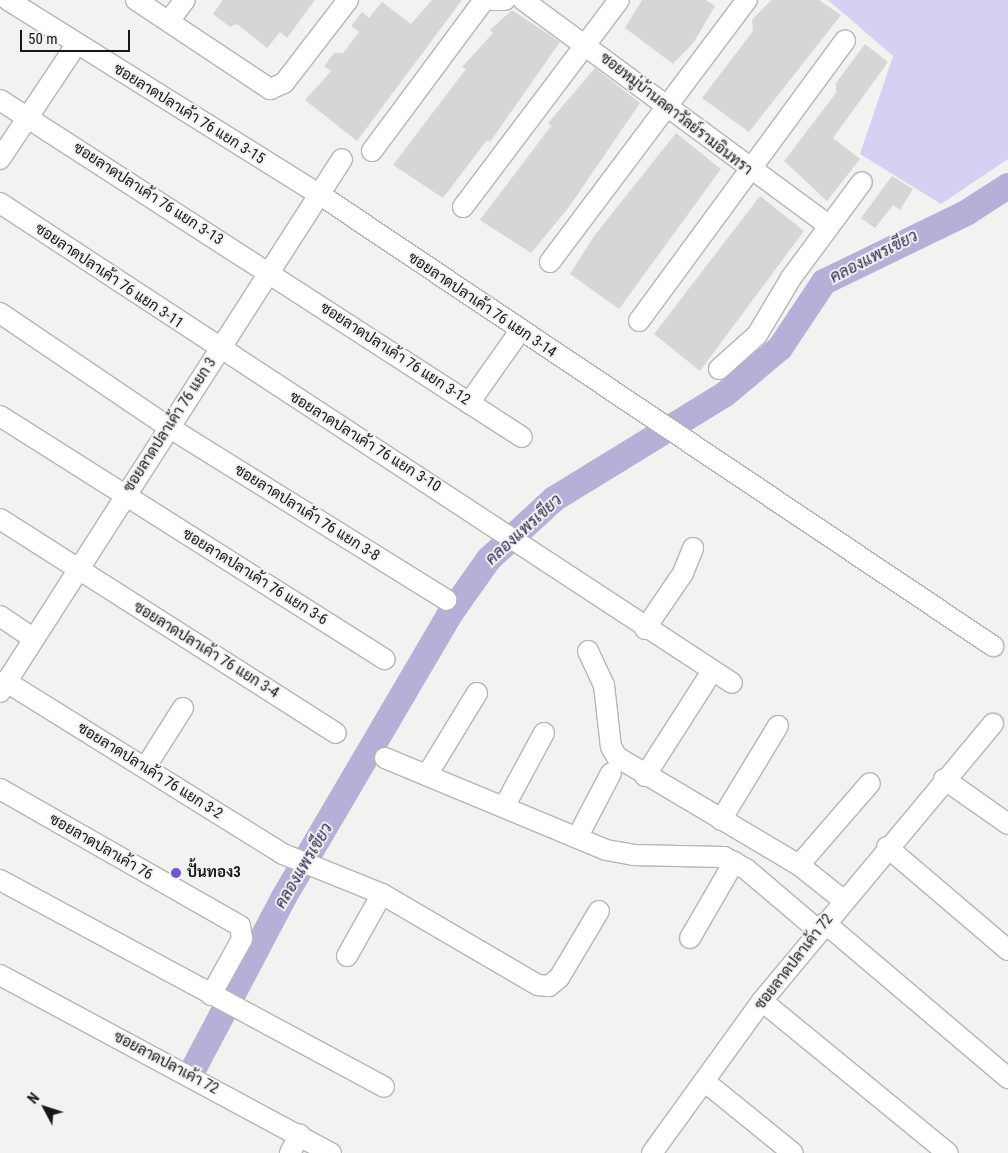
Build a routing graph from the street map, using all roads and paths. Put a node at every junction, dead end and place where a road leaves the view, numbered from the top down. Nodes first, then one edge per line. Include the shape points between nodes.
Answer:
1 (8, 0) edge
2 (136, 0) edge
3 (185, 0) edge
4 (348, 0) edge
5 (484, 0) edge
6 (492, 0) edge
7 (505, 0) edge
8 (523, 0) edge
9 (619, 0) edge
10 (747, 0) edge
11 (170, 21) junction
12 (845, 41) dead end
13 (585, 44) junction
14 (76, 45) junction
15 (0, 100) edge
16 (669, 104) junction
17 (28, 117) junction
18 (372, 152) dead end
19 (0, 159) edge
20 (342, 159) dead end
21 (750, 171) junction
22 (862, 182) dead end
23 (319, 194) junction
24 (0, 202) edge
25 (463, 206) dead end
26 (830, 226) junction
27 (550, 262) dead end
28 (268, 271) junction
29 (0, 313) edge
30 (639, 321) dead end
31 (520, 331) junction
32 (219, 350) junction
33 (719, 369) dead end
34 (469, 402) junction
35 (0, 416) edge
36 (168, 426) junction
37 (522, 438) dead end
38 (124, 496) junction
39 (0, 519) edge
40 (693, 548) dead end
41 (77, 568) junction
42 (446, 600) dead end
43 (0, 616) edge
44 (645, 629) junction
45 (33, 638) junction
46 (993, 646) dead end
47 (588, 651) dead end
48 (385, 659) dead end
49 (707, 679) dead end
50 (732, 683) dead end
51 (3, 686) edge
52 (477, 693) dead end
53 (184, 708) dead end
54 (993, 724) dead end
55 (778, 726) dead end
56 (336, 733) dead end
57 (544, 733) dead end
58 (385, 758) dead end
59 (145, 768) junction
60 (610, 773) dead end
61 (427, 775) junction
62 (645, 776) junction
63 (944, 779) junction
64 (870, 783) dead end
65 (0, 789) edge
66 (504, 807) junction
67 (721, 820) junction
68 (1008, 824) edge
69 (577, 838) junction
70 (887, 846) junction
71 (734, 862) junction
72 (799, 865) junction
73 (0, 880) edge
74 (382, 894) junction
75 (843, 900) junction
76 (599, 911) dead end
77 (822, 927) junction
78 (690, 938) dead end
79 (1008, 950) edge
80 (347, 956) dead end
81 (0, 975) edge
82 (224, 1001) junction
83 (762, 1001) junction
84 (1008, 1078) edge
85 (704, 1081) junction
86 (384, 1087) dead end
87 (300, 1134) junction
88 (290, 1153) edge
89 (331, 1153) edge
90 (652, 1153) edge
91 (793, 1153) edge
92 (948, 1153) edge

1 - 14 street, ซอยลาดปลาเค้า 76 แยก 3-15
2 - 11 street
3 - 11 street
4 - 11 street via 276,88 264,86
5 - 18 street
6 - 7 street
8 - 13 street, ซอยหมู่บ้านลดาวัลย์รามอินทรา
9 - 13 street
10 - 16 street
12 - 21 street
13 - 16 street, ซอยหมู่บ้านลดาวัลย์รามอินทรา
13 - 25 street
14 - 17 street
14 - 23 street, ซอยลาดปลาเค้า 76 แยก 3-15
15 - 17 street, ซอยลาดปลาเค้า 76 แยก 3-13
16 - 21 street, ซอยหมู่บ้านลดาวัลย์รามอินทรา
16 - 27 street
17 - 19 street
17 - 28 street, ซอยลาดปลาเค้า 76 แยก 3-13
20 - 23 street, ซอยลาดปลาเค้า 76 แยก 3
21 - 26 street, ซอยหมู่บ้านลดาวัลย์รามอินทรา
21 - 30 street
22 - 26 street
23 - 28 street, ซอยลาดปลาเค้า 76 แยก 3
23 - 31 street, ซอยลาดปลาเค้า 76 แยก 3-14
24 - 32 street, ซอยลาดปลาเค้า 76 แยก 3-11
26 - 33 street via 791,278 757,334
28 - 32 street, ซอยลาดปลาเค้า 76 แยก 3
28 - 34 street, ซอยลาดปลาเค้า 76 แยก 3-12
29 - 36 street, ซอยลาดปลาเค้า 76 แยก 3-8
31 - 34 street
31 - 46 street, ซอยลาดปลาเค้า 76 แยก 3-14
32 - 36 street, ซอยลาดปลาเค้า 76 แยก 3
32 - 44 street, ซอยลาดปลาเค้า 76 แยก 3-10 via 517,540
34 - 37 street, ซอยลาดปลาเค้า 76 แยก 3-12
35 - 38 street, ซอยลาดปลาเค้า 76 แยก 3-6
36 - 38 street, ซอยลาดปลาเค้า 76 แยก 3
36 - 42 street, ซอยลาดปลาเค้า 76 แยก 3-8
38 - 41 street, ซอยลาดปลาเค้า 76 แยก 3
38 - 48 street, ซอยลาดปลาเค้า 76 แยก 3-6
39 - 41 street, ซอยลาดปลาเค้า 76 แยก 3-4
40 - 44 street via 683,573
41 - 45 street, ซอยลาดปลาเค้า 76 แยก 3
41 - 56 street, ซอยลาดปลาเค้า 76 แยก 3-4
43 - 45 street
44 - 50 street, ซอยลาดปลาเค้า 76 แยก 3-10
45 - 51 street, ซอยลาดปลาเค้า 76 แยก 3
47 - 62 street via 604,685 611,747
49 - 62 street
51 - 59 street, ซอยลาดปลาเค้า 76 แยก 3-2
52 - 61 street
53 - 59 street
54 - 63 street, ซอยลาดปลาเค้า 72
55 - 67 street
57 - 66 street
58 - 61 street
59 - 74 street, ซอยลาดปลาเค้า 76 แยก 3-2 via 295,860
60 - 69 street
61 - 66 street
62 - 67 street
63 - 68 street
63 - 70 street, ซอยลาดปลาเค้า 72
64 - 72 street
65 - 82 street, ซอยลาดปลาเค้า 76 via 240,926 242,939
66 - 69 street
67 - 72 street
69 - 71 street via 620,854 712,855
70 - 75 street, ซอยลาดปลาเค้า 72
70 - 79 street
71 - 77 street
71 - 78 street
72 - 75 street
73 - 82 street
74 - 76 street, ซอยลาดปลาเค้า 76 แยก 3-2 via 538,985 549,986 559,978
74 - 80 street
75 - 77 street, ซอยลาดปลาเค้า 72
77 - 83 street, ซอยลาดปลาเค้า 72
77 - 84 street
81 - 87 street, ซอยลาดปลาเค้า 72
82 - 86 street
83 - 85 street, ซอยลาดปลาเค้า 72
83 - 92 street
85 - 90 street, ซอยลาดปลาเค้า 72
85 - 91 street
87 - 88 street
87 - 89 street, ซอยลาดปลาเค้า 72

